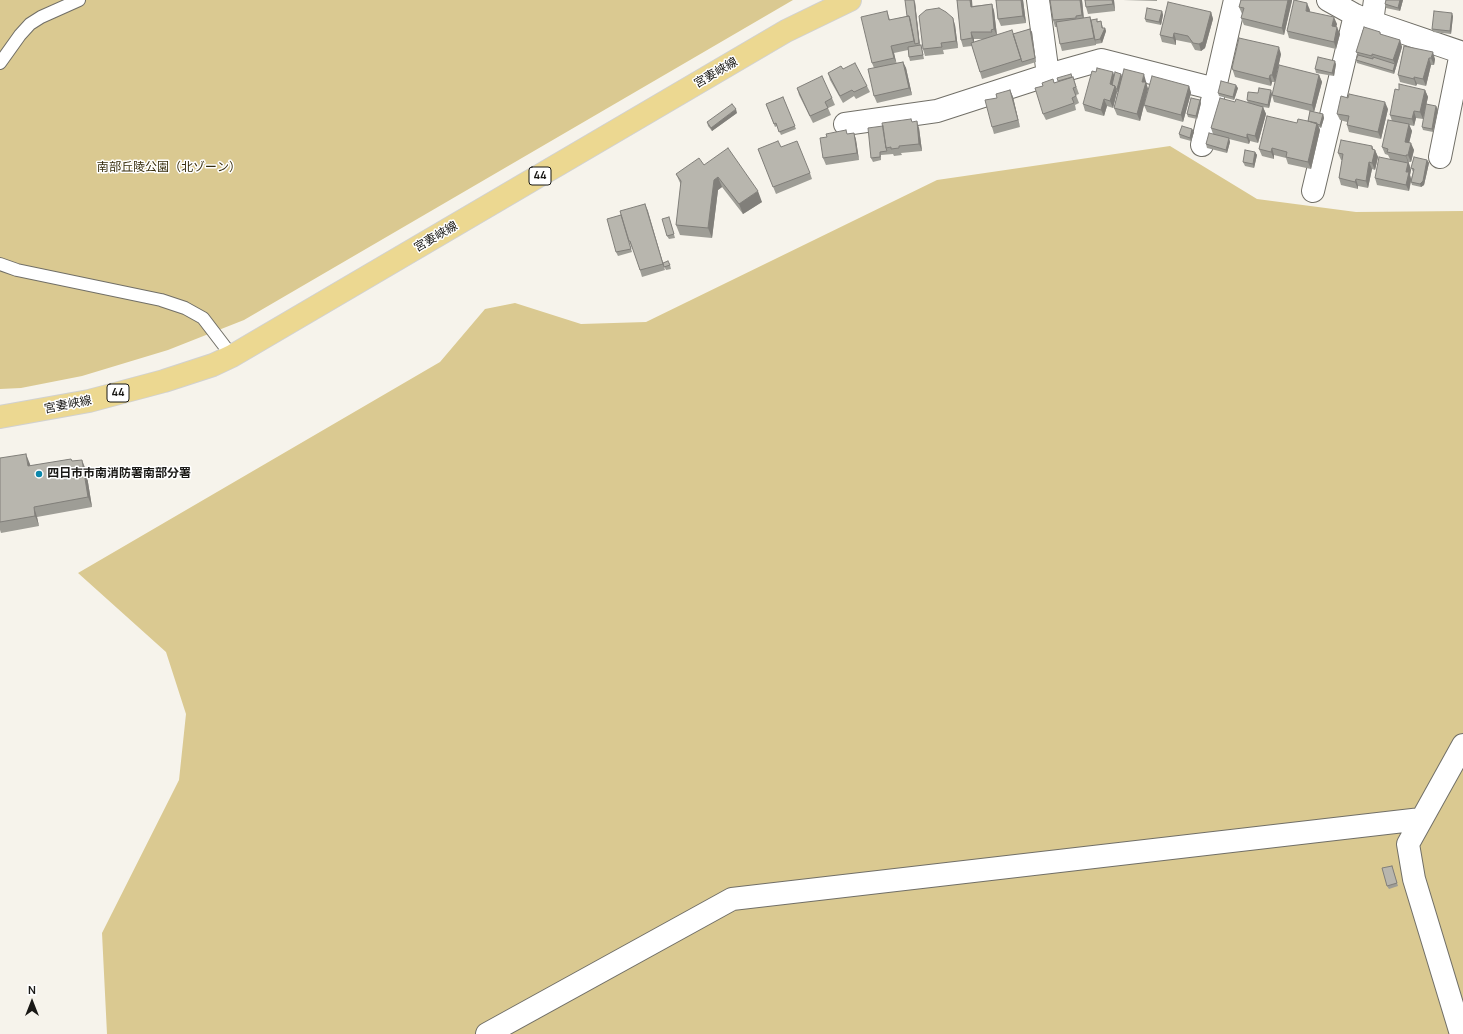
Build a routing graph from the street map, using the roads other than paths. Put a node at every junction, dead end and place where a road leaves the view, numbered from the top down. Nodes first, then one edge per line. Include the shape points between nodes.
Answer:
1 (79, 0) edge
2 (850, 0) edge
3 (1038, 0) edge
4 (1235, 0) edge
5 (1328, 0) edge
6 (1375, 0) edge
7 (1363, 19) junction
8 (1462, 53) edge
9 (0, 63) edge
10 (1048, 75) junction
11 (1215, 89) junction
12 (846, 124) dead end
13 (1202, 145) dead end
14 (1440, 157) dead end
15 (1313, 191) dead end
16 (0, 264) edge
17 (232, 356) junction
18 (0, 417) edge
19 (1463, 745) edge
20 (1421, 819) junction
21 (487, 1034) edge
22 (1461, 1034) edge

1 - 9 lane via 30,24
2 - 17 main road, 宮妻峡線 / 44 via 786,31
3 - 10 street
4 - 11 street
5 - 7 street
6 - 7 street
7 - 8 street
7 - 15 street
8 - 14 street
10 - 11 street via 1101,60
10 - 12 street via 938,111
11 - 13 street
16 - 17 lane via 161,300 185,308 203,318
17 - 18 main road, 宮妻峡線 / 44 via 164,381 88,401
19 - 20 street
20 - 21 street via 732,899
20 - 22 street via 1408,844 1410,861

